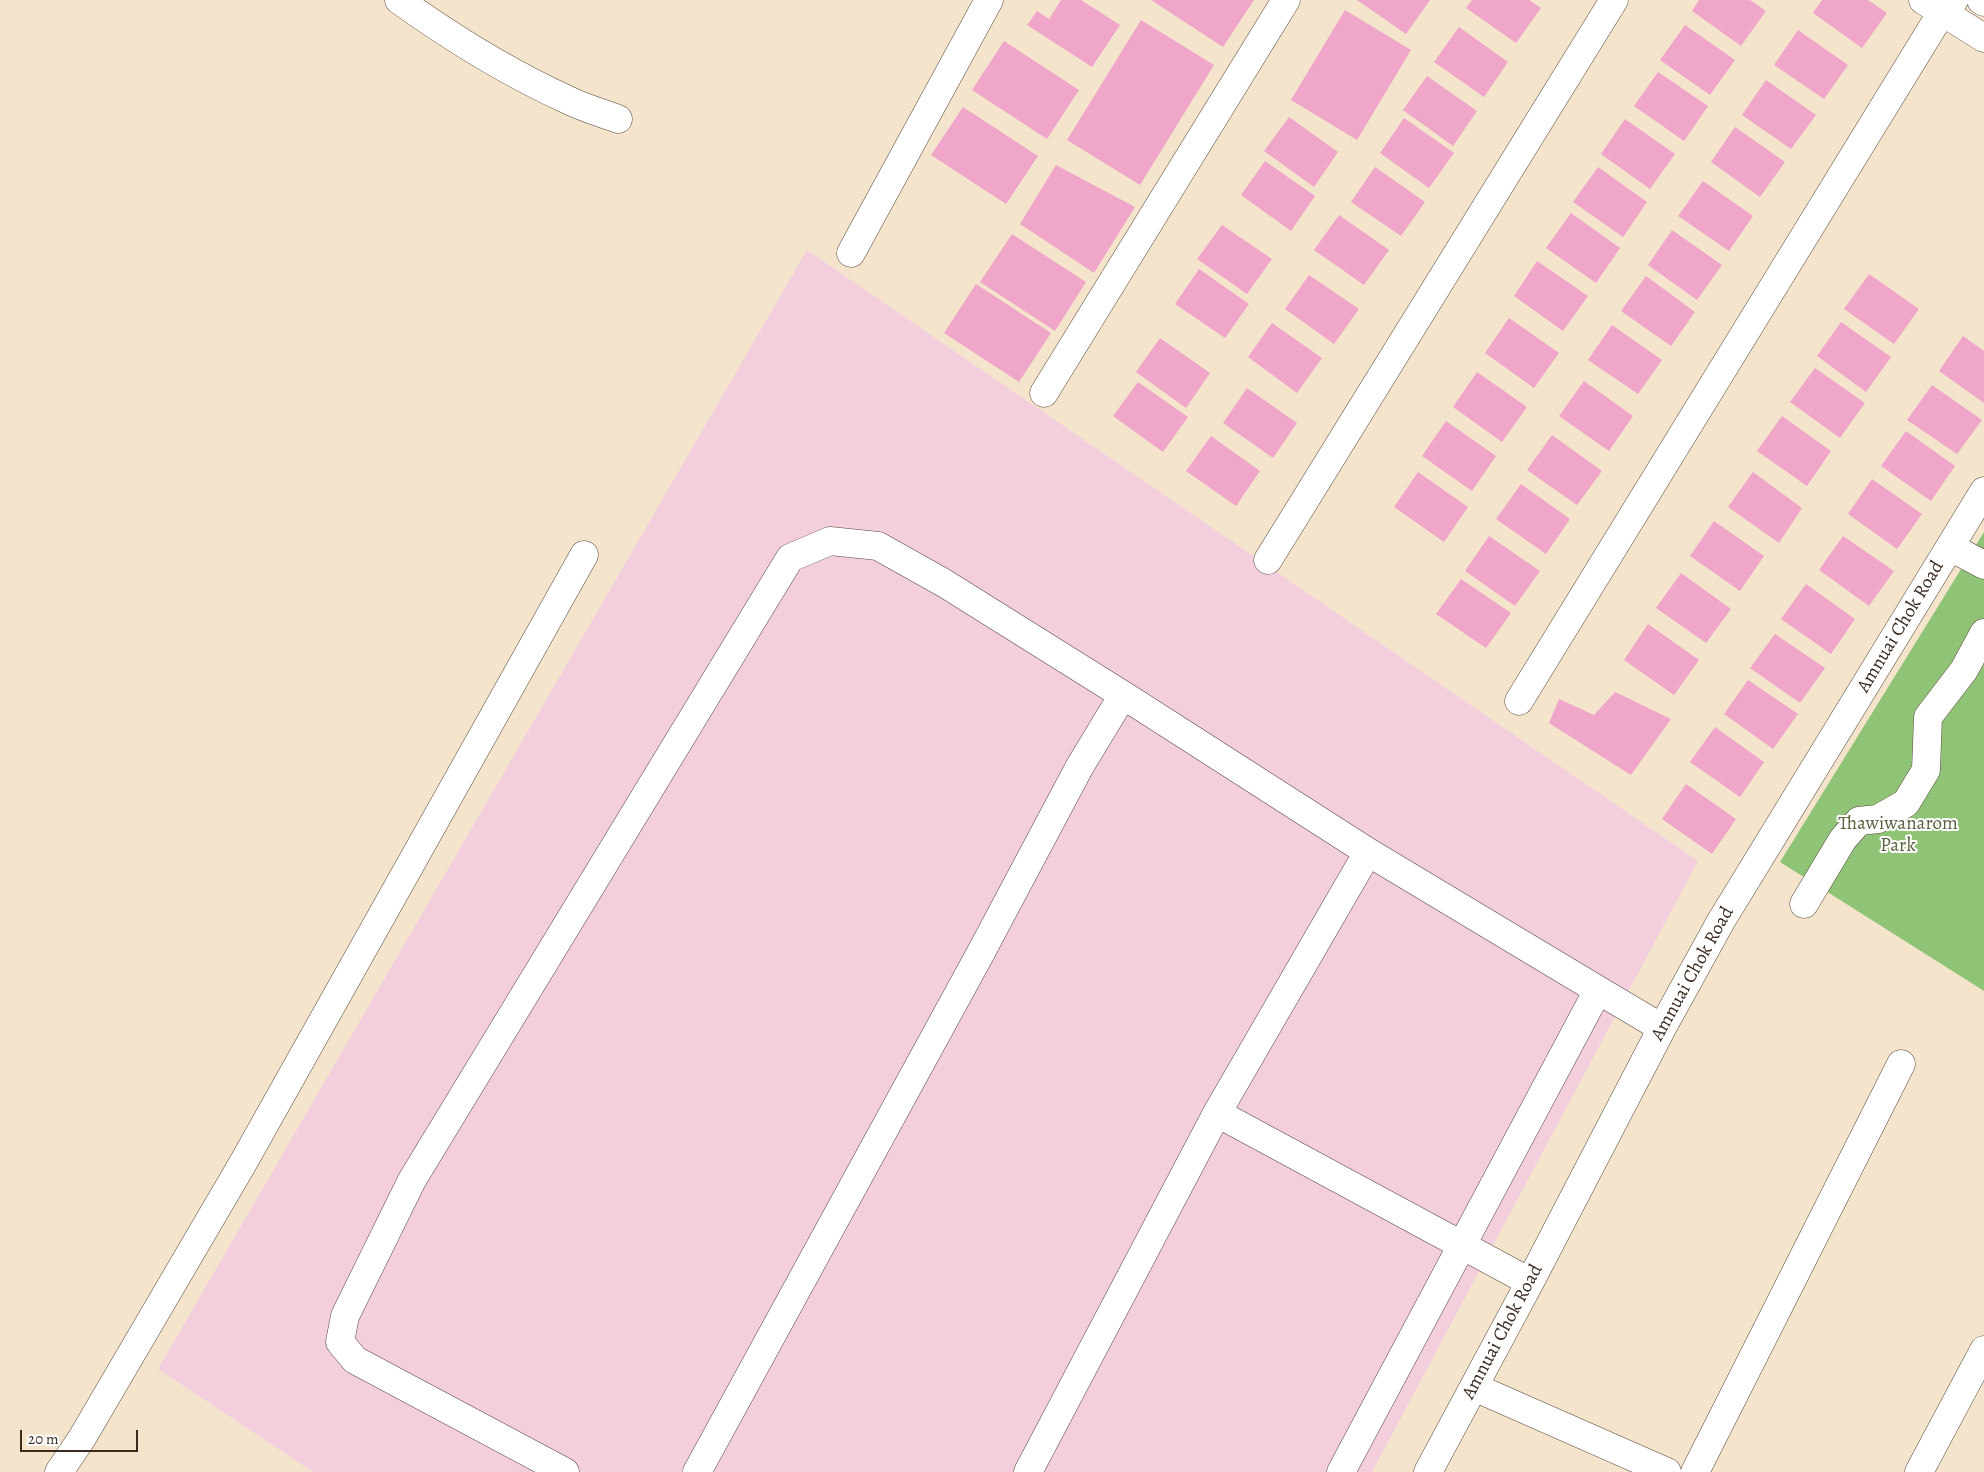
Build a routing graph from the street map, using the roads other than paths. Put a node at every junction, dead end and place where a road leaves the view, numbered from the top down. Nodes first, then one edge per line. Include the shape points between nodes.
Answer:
1 (399, 0) edge
2 (989, 0) edge
3 (1286, 0) edge
4 (1614, 0) edge
5 (1940, 4) edge
6 (1984, 38) edge
7 (618, 119) dead end
8 (851, 253) dead end
9 (1044, 393) dead end
10 (1984, 491) edge
11 (1950, 547) junction
12 (584, 555) dead end
13 (1268, 560) dead end
14 (1984, 565) edge
15 (1984, 633) edge
16 (1123, 695) junction
17 (1519, 701) dead end
18 (1368, 852) junction
19 (1804, 904) dead end
20 (1598, 990) junction
21 (1662, 1028) junction
22 (1901, 1064) dead end
23 (1217, 1113) junction
24 (1463, 1244) junction
25 (1530, 1282) junction
26 (1984, 1350) edge
27 (1474, 1386) junction
28 (59, 1472) edge
29 (564, 1472) edge
30 (698, 1472) edge
31 (1028, 1472) edge
32 (1341, 1472) edge
33 (1428, 1472) edge
34 (1668, 1472) edge
35 (1695, 1472) edge
36 (1919, 1472) edge

1 - 7 street via 452,37 530,80 568,100
2 - 8 street
3 - 9 street
4 - 13 street
5 - 6 street
5 - 17 street
10 - 11 street, Amnuai Chok Road
11 - 14 street
11 - 21 street, Amnuai Chok Road via 1721,921
12 - 28 street via 243,1163
15 - 19 street via 1964,670 1928,717 1926,770 1906,802 1878,819 1859,820 1842,839
16 - 18 street
16 - 29 street via 944,583 878,546 830,541 790,558 412,1180 345,1316 340,1342 355,1360
16 - 30 street via 1080,766
18 - 20 street
18 - 23 street
20 - 21 street
20 - 24 street
21 - 25 street, Amnuai Chok Road
22 - 35 street
23 - 24 street
23 - 31 street
24 - 25 street
24 - 32 street
25 - 27 street, Amnuai Chok Road
26 - 36 street
27 - 33 street, Amnuai Chok Road
27 - 34 street

